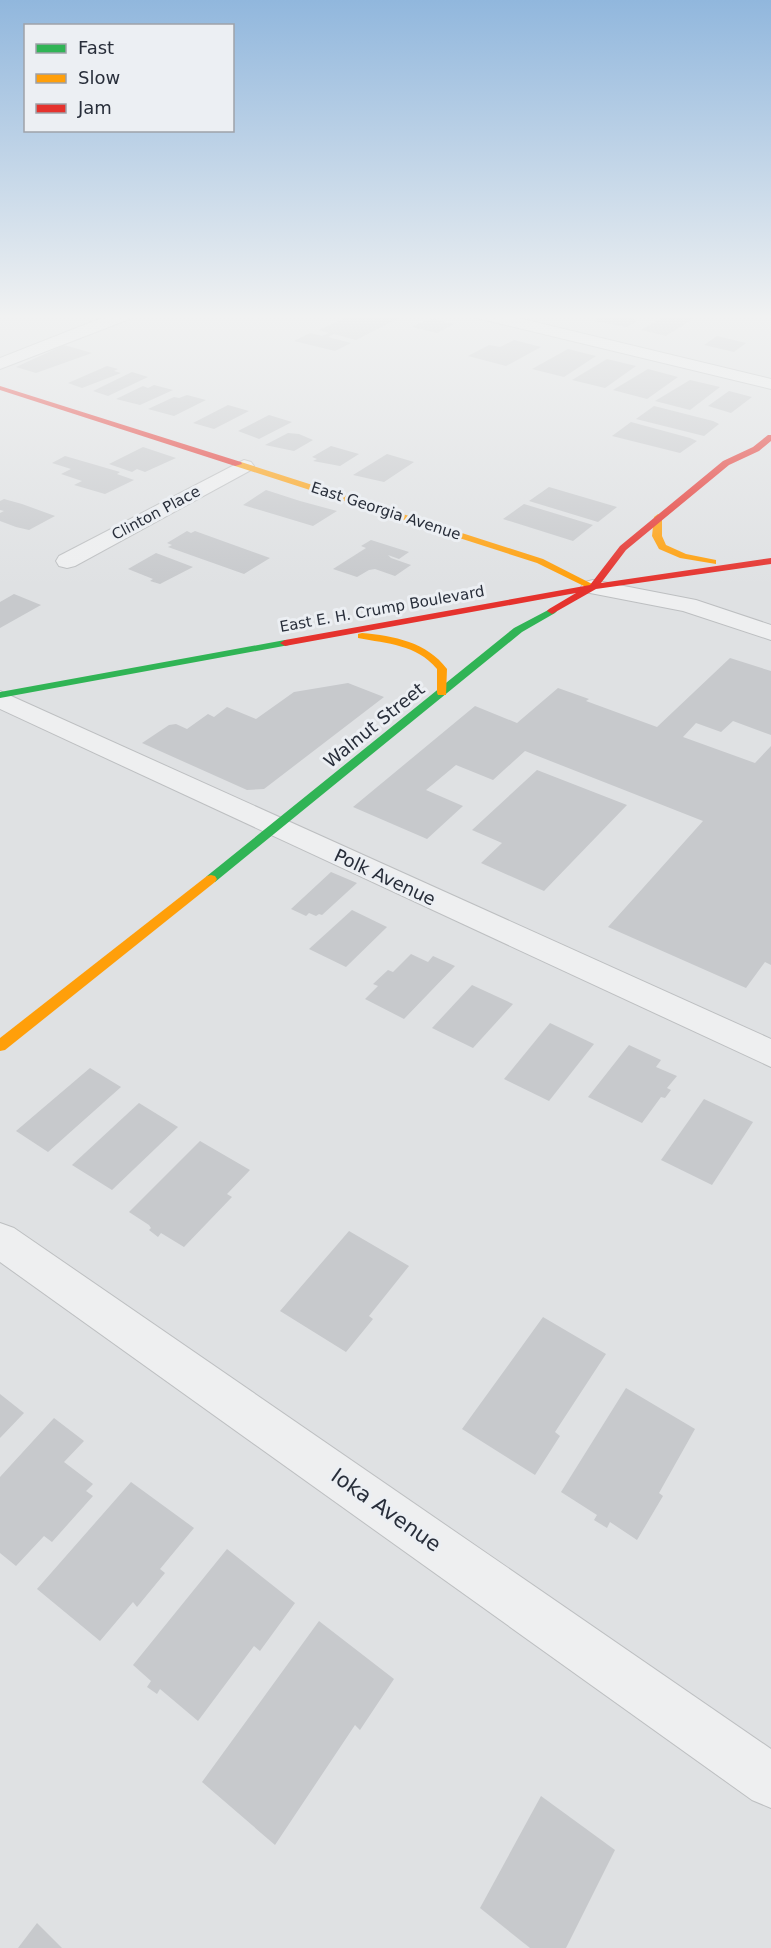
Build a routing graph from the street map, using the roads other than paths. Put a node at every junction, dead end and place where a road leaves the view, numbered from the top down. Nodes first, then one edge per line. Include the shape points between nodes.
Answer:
1 (53, 405) edge
2 (771, 437) edge
3 (244, 466) junction
4 (658, 517) junction
5 (67, 561) dead end
6 (771, 561) edge
7 (744, 564) junction
8 (593, 587) junction
9 (771, 633) edge
10 (330, 635) junction
11 (442, 693) junction
12 (0, 697) edge
13 (276, 828) junction
14 (0, 1046) edge
15 (771, 1054) edge
16 (0, 1240) edge
17 (771, 1780) edge

1 - 3 street, East Georgia Avenue
2 - 4 street, Walnut Street via 726,463
3 - 5 street, Clinton Place
3 - 8 street, East Georgia Avenue via 540,561
4 - 7 street via 657,539 668,551
4 - 8 street, Walnut Street via 623,548
6 - 7 street, East E. H. Crump Boulevard
7 - 8 street, East E. H. Crump Boulevard
8 - 9 street, East Georgia Avenue via 688,605
8 - 10 street, East E. H. Crump Boulevard
8 - 11 street, Walnut Street via 519,630
10 - 11 street via 374,636 413,647 432,657 442,670
10 - 12 street, East E. H. Crump Boulevard
11 - 13 street, Walnut Street
12 - 13 street, Polk Avenue
13 - 14 street, Walnut Street
13 - 15 street, Polk Avenue
16 - 17 street, Ioka Avenue

